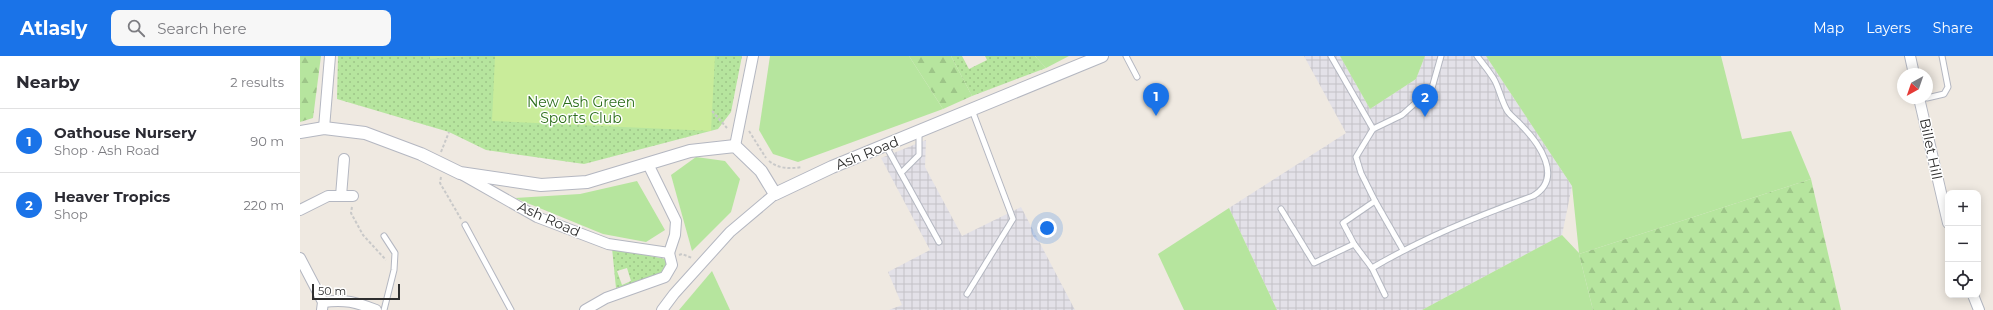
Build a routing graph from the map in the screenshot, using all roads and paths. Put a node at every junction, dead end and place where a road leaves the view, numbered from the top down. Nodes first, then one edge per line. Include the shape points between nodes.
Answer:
1 (330, 56) edge
2 (753, 56) edge
3 (1102, 56) edge
4 (1126, 56) edge
5 (1331, 56) edge
6 (1441, 56) edge
7 (1477, 56) edge
8 (1910, 56) edge
9 (1942, 56) edge
10 (1913, 68) edge
11 (1137, 77) dead end
12 (1933, 96) edge
13 (1924, 104) edge
14 (972, 110) junction
15 (712, 112) dead end
16 (749, 127) dead end
17 (324, 128) junction
18 (1373, 129) junction
19 (300, 132) edge
20 (449, 132) dead end
21 (919, 132) junction
22 (735, 142) junction
23 (886, 145) junction
24 (344, 159) dead end
25 (440, 162) junction
26 (648, 164) junction
27 (806, 166) dead end
28 (460, 173) junction
29 (902, 173) junction
30 (775, 194) junction
31 (341, 196) junction
32 (353, 196) joint
33 (1375, 201) junction
34 (1280, 208) dead end
35 (1945, 208) edge
36 (300, 210) edge
37 (465, 225) joint
38 (384, 236) dead end
39 (939, 242) dead end
40 (1354, 244) junction
41 (1403, 250) junction
42 (670, 256) junction
43 (300, 258) edge
44 (702, 263) junction
45 (385, 264) dead end
46 (1372, 268) junction
47 (967, 294) dead end
48 (1385, 295) dead end
49 (1974, 298) edge
50 (323, 306) edge
51 (376, 310) edge
52 (384, 310) edge
53 (511, 310) edge
54 (585, 310) edge
55 (662, 310) edge
56 (1979, 310) edge

1 - 17 street
2 - 22 street
3 - 14 street, Ash Road
4 - 11 lane
5 - 18 lane
6 - 18 lane via 1432,88 1402,115
7 - 41 lane via 1496,82 1508,111 1545,159 1549,168 1548,181 1539,193 1533,196 1439,232
8 - 10 street
9 - 12 lane via 1948,87 1944,94
13 - 35 street, Billet Hill
14 - 21 street, Ash Road
14 - 47 lane via 1013,219
15 - 22 path
16 - 27 path via 749,133 756,145 775,166 791,169
17 - 19 street, Ash Road
17 - 25 street, Ash Road via 365,133
18 - 33 lane via 1356,157
20 - 25 path
21 - 23 street, Ash Road
21 - 29 lane via 919,155
22 - 26 street, Ash Road via 690,151
22 - 30 street via 761,171
23 - 29 lane
23 - 30 street, Ash Road
24 - 31 street
25 - 28 street, Ash Road
25 - 37 path via 440,183
26 - 28 street, Ash Road via 587,182 540,185
26 - 42 street via 676,221
28 - 42 street, Ash Road via 537,217 601,242
29 - 39 lane
30 - 44 street via 730,232
31 - 32 street
31 - 36 street via 328,196
32 - 45 path via 351,213 371,246 386,258
33 - 40 lane via 1343,223
33 - 41 lane
34 - 40 lane via 1314,264
37 - 53 lane
38 - 52 lane via 395,253 394,270
40 - 46 lane
41 - 46 lane
42 - 44 path via 682,254
42 - 54 street via 672,265 665,277 606,298
43 - 50 street
44 - 55 street
46 - 48 lane
49 - 56 street
50 - 51 street via 339,300 353,301

